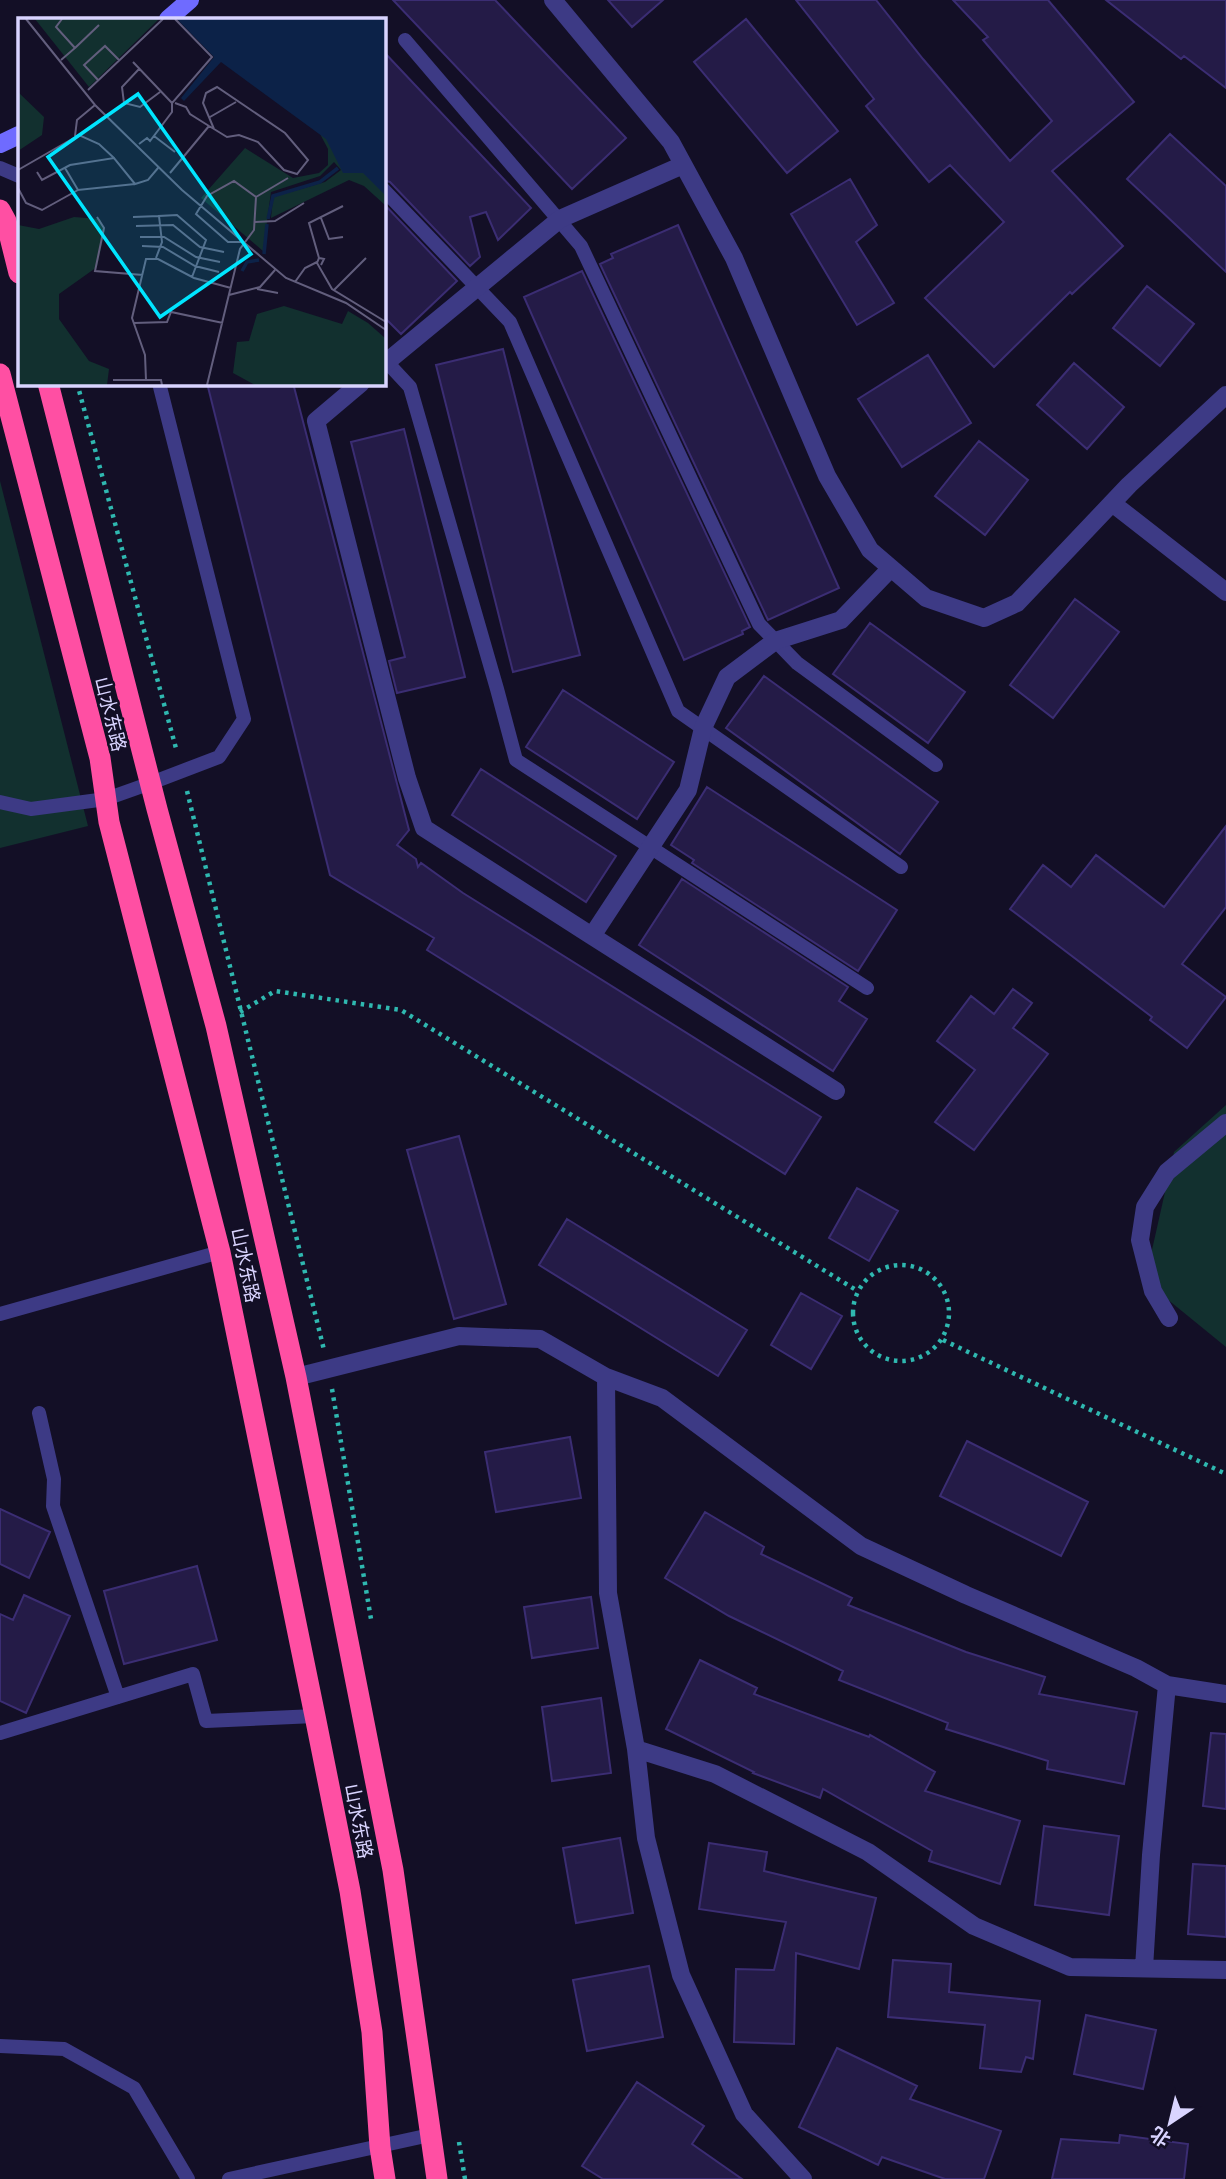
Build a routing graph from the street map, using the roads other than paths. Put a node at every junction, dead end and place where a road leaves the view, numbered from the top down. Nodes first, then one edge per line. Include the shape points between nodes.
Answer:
1 (190, 0) edge
2 (553, 0) edge
3 (169, 18) edge
4 (405, 40) dead end
5 (18, 135) edge
6 (0, 144) edge
7 (683, 165) junction
8 (0, 168) edge
9 (18, 176) edge
10 (385, 191) edge
11 (0, 210) edge
12 (560, 219) junction
13 (18, 269) edge
14 (476, 287) junction
15 (385, 360) edge
16 (385, 362) edge
17 (0, 374) edge
18 (49, 385) edge
19 (160, 385) edge
20 (359, 385) edge
21 (1226, 395) edge
22 (1112, 503) junction
23 (891, 568) junction
24 (1226, 592) edge
25 (775, 641) junction
26 (703, 729) junction
27 (936, 765) dead end
28 (151, 783) junction
29 (106, 799) junction
30 (0, 802) edge
31 (651, 847) junction
32 (901, 867) dead end
33 (592, 936) junction
34 (867, 988) dead end
35 (836, 1091) dead end
36 (1226, 1123) edge
37 (220, 1252) junction
38 (0, 1314) edge
39 (1169, 1318) dead end
40 (296, 1377) junction
41 (606, 1377) junction
42 (39, 1413) dead end
43 (1167, 1685) junction
44 (1226, 1694) edge
45 (118, 1697) junction
46 (315, 1716) junction
47 (0, 1733) edge
48 (636, 1749) junction
49 (1144, 1968) junction
50 (1226, 1970) edge
51 (0, 2046) edge
52 (430, 2135) junction
53 (380, 2147) junction
54 (188, 2179) edge
55 (229, 2179) edge
56 (384, 2179) edge
57 (437, 2179) edge
58 (803, 2179) edge

1 - 3 street
2 - 7 street via 671,142
4 - 12 lane
5 - 6 street
7 - 12 street
7 - 23 street via 734,258 827,477 870,550
8 - 9 lane
10 - 14 lane
11 - 13 highway
12 - 14 street
12 - 25 lane via 581,246 759,624
14 - 15 street
14 - 26 lane via 510,322 678,711
16 - 31 lane via 410,387 516,760
17 - 29 highway, 山水东路 via 100,758
18 - 28 highway, 山水东路
19 - 28 lane via 244,719 219,757
20 - 33 street via 316,421 407,778 424,828
21 - 22 street
22 - 23 street via 1017,603 984,618 926,598
22 - 24 street
23 - 25 street via 841,620
25 - 26 street via 727,677
25 - 27 lane via 797,663
26 - 31 street via 688,790
26 - 32 lane
28 - 29 lane
28 - 40 highway, 山水东路 via 216,1026
29 - 30 lane via 31,809
29 - 37 highway, 山水东路
31 - 33 street
31 - 34 lane
33 - 35 street
36 - 39 street via 1167,1172 1145,1207 1140,1240 1153,1291
37 - 38 lane
37 - 46 highway, 山水东路
40 - 41 street via 459,1336 540,1339
40 - 52 highway, 山水东路 via 393,1870
41 - 43 street via 662,1398 861,1546
41 - 48 street via 608,1593
42 - 45 lane via 54,1479 52,1506
43 - 44 street
43 - 49 street
45 - 46 lane via 193,1674 206,1721
45 - 47 lane
46 - 53 highway, 山水东路 via 372,2032
48 - 49 street via 715,1774 868,1852 974,1926 1070,1967
48 - 58 street via 646,1838 681,1975 744,2114
49 - 50 street
51 - 54 lane via 64,2049 134,2088
52 - 53 lane
52 - 57 highway, 山水东路
53 - 55 lane
53 - 56 highway, 山水东路

